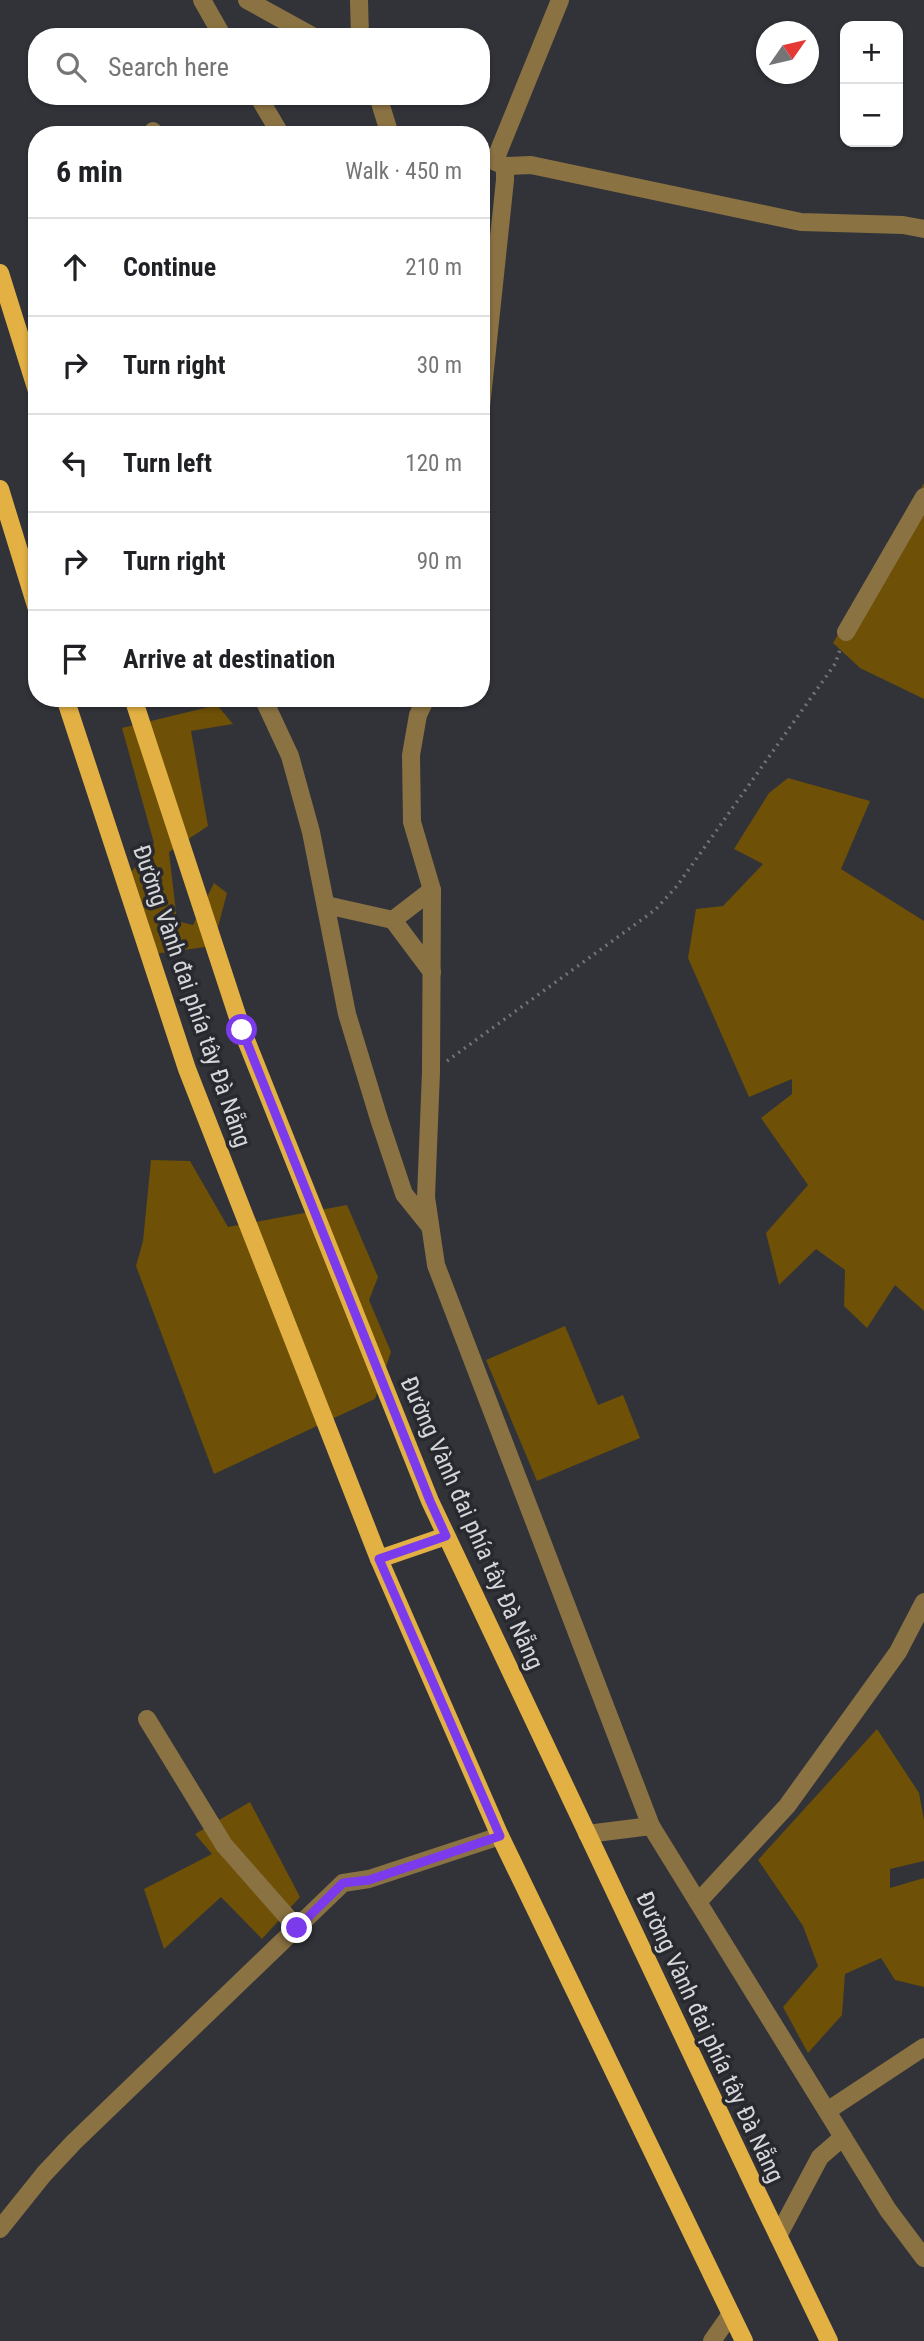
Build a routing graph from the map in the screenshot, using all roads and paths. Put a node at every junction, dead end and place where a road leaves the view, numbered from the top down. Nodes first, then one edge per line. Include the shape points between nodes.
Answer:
1 (202, 0) edge
2 (247, 0) edge
3 (359, 0) edge
4 (560, 0) edge
5 (218, 28) edge
6 (298, 28) edge
7 (360, 28) edge
8 (263, 105) edge
9 (381, 105) edge
10 (276, 126) edge
11 (387, 126) edge
12 (494, 161) edge
13 (924, 229) edge
14 (0, 273) edge
15 (490, 308) edge
16 (28, 362) edge
17 (0, 489) edge
18 (924, 497) edge
19 (28, 580) edge
20 (846, 632) joint
21 (68, 707) edge
22 (136, 707) edge
23 (268, 707) edge
24 (422, 707) edge
25 (432, 890) junction
26 (326, 905) junction
27 (393, 920) junction
28 (432, 972) junction
29 (431, 1072) junction
30 (430, 1226) junction
31 (446, 1536) junction
32 (379, 1559) junction
33 (924, 1602) edge
34 (147, 1719) dead end
35 (651, 1826) junction
36 (587, 1834) junction
37 (500, 1836) junction
38 (698, 1902) junction
39 (297, 1928) junction
40 (924, 2047) edge
41 (827, 2111) junction
42 (843, 2137) junction
43 (0, 2229) edge
44 (778, 2236) junction
45 (924, 2258) edge
46 (731, 2314) junction
47 (712, 2341) edge
48 (744, 2341) edge
49 (830, 2341) edge

1 - 5 street
2 - 6 street
3 - 7 street
4 - 12 street
8 - 10 street
9 - 11 street
12 - 13 street via 801,222
12 - 15 street via 505,180
14 - 16 main road
17 - 19 main road
18 - 20 street
20 - 29 path via 835,664 677,886 634,926
21 - 32 main road, Đường Vành đai phía tây Đà Nẵng via 187,1069
22 - 31 main road, Đường Vành đai phía tây Đà Nẵng via 242,1030
23 - 26 street via 290,756
24 - 25 street via 411,755 412,822
25 - 27 street
25 - 28 street
26 - 27 street
26 - 30 street via 347,1014 379,1119 404,1194
27 - 28 street
28 - 29 street
29 - 30 street via 426,1197
30 - 35 street via 436,1265
31 - 32 main road
31 - 36 main road, Đường Vành đai phía tây Đà Nẵng
32 - 37 main road, Đường Vành đai phía tây Đà Nẵng
33 - 38 street via 898,1652 787,1806
34 - 39 street via 224,1845
35 - 36 street
35 - 38 street
36 - 44 main road, Đường Vành đai phía tây Đà Nẵng
37 - 39 street via 369,1880 343,1883
37 - 46 main road, Đường Vành đai phía tây Đà Nẵng
38 - 41 street
39 - 43 street via 74,2142
40 - 41 street
41 - 42 street
42 - 44 street via 820,2157
42 - 45 street
44 - 49 main road, Đường Vành đai phía tây Đà Nẵng
46 - 47 street
46 - 48 main road, Đường Vành đai phía tây Đà Nẵng

